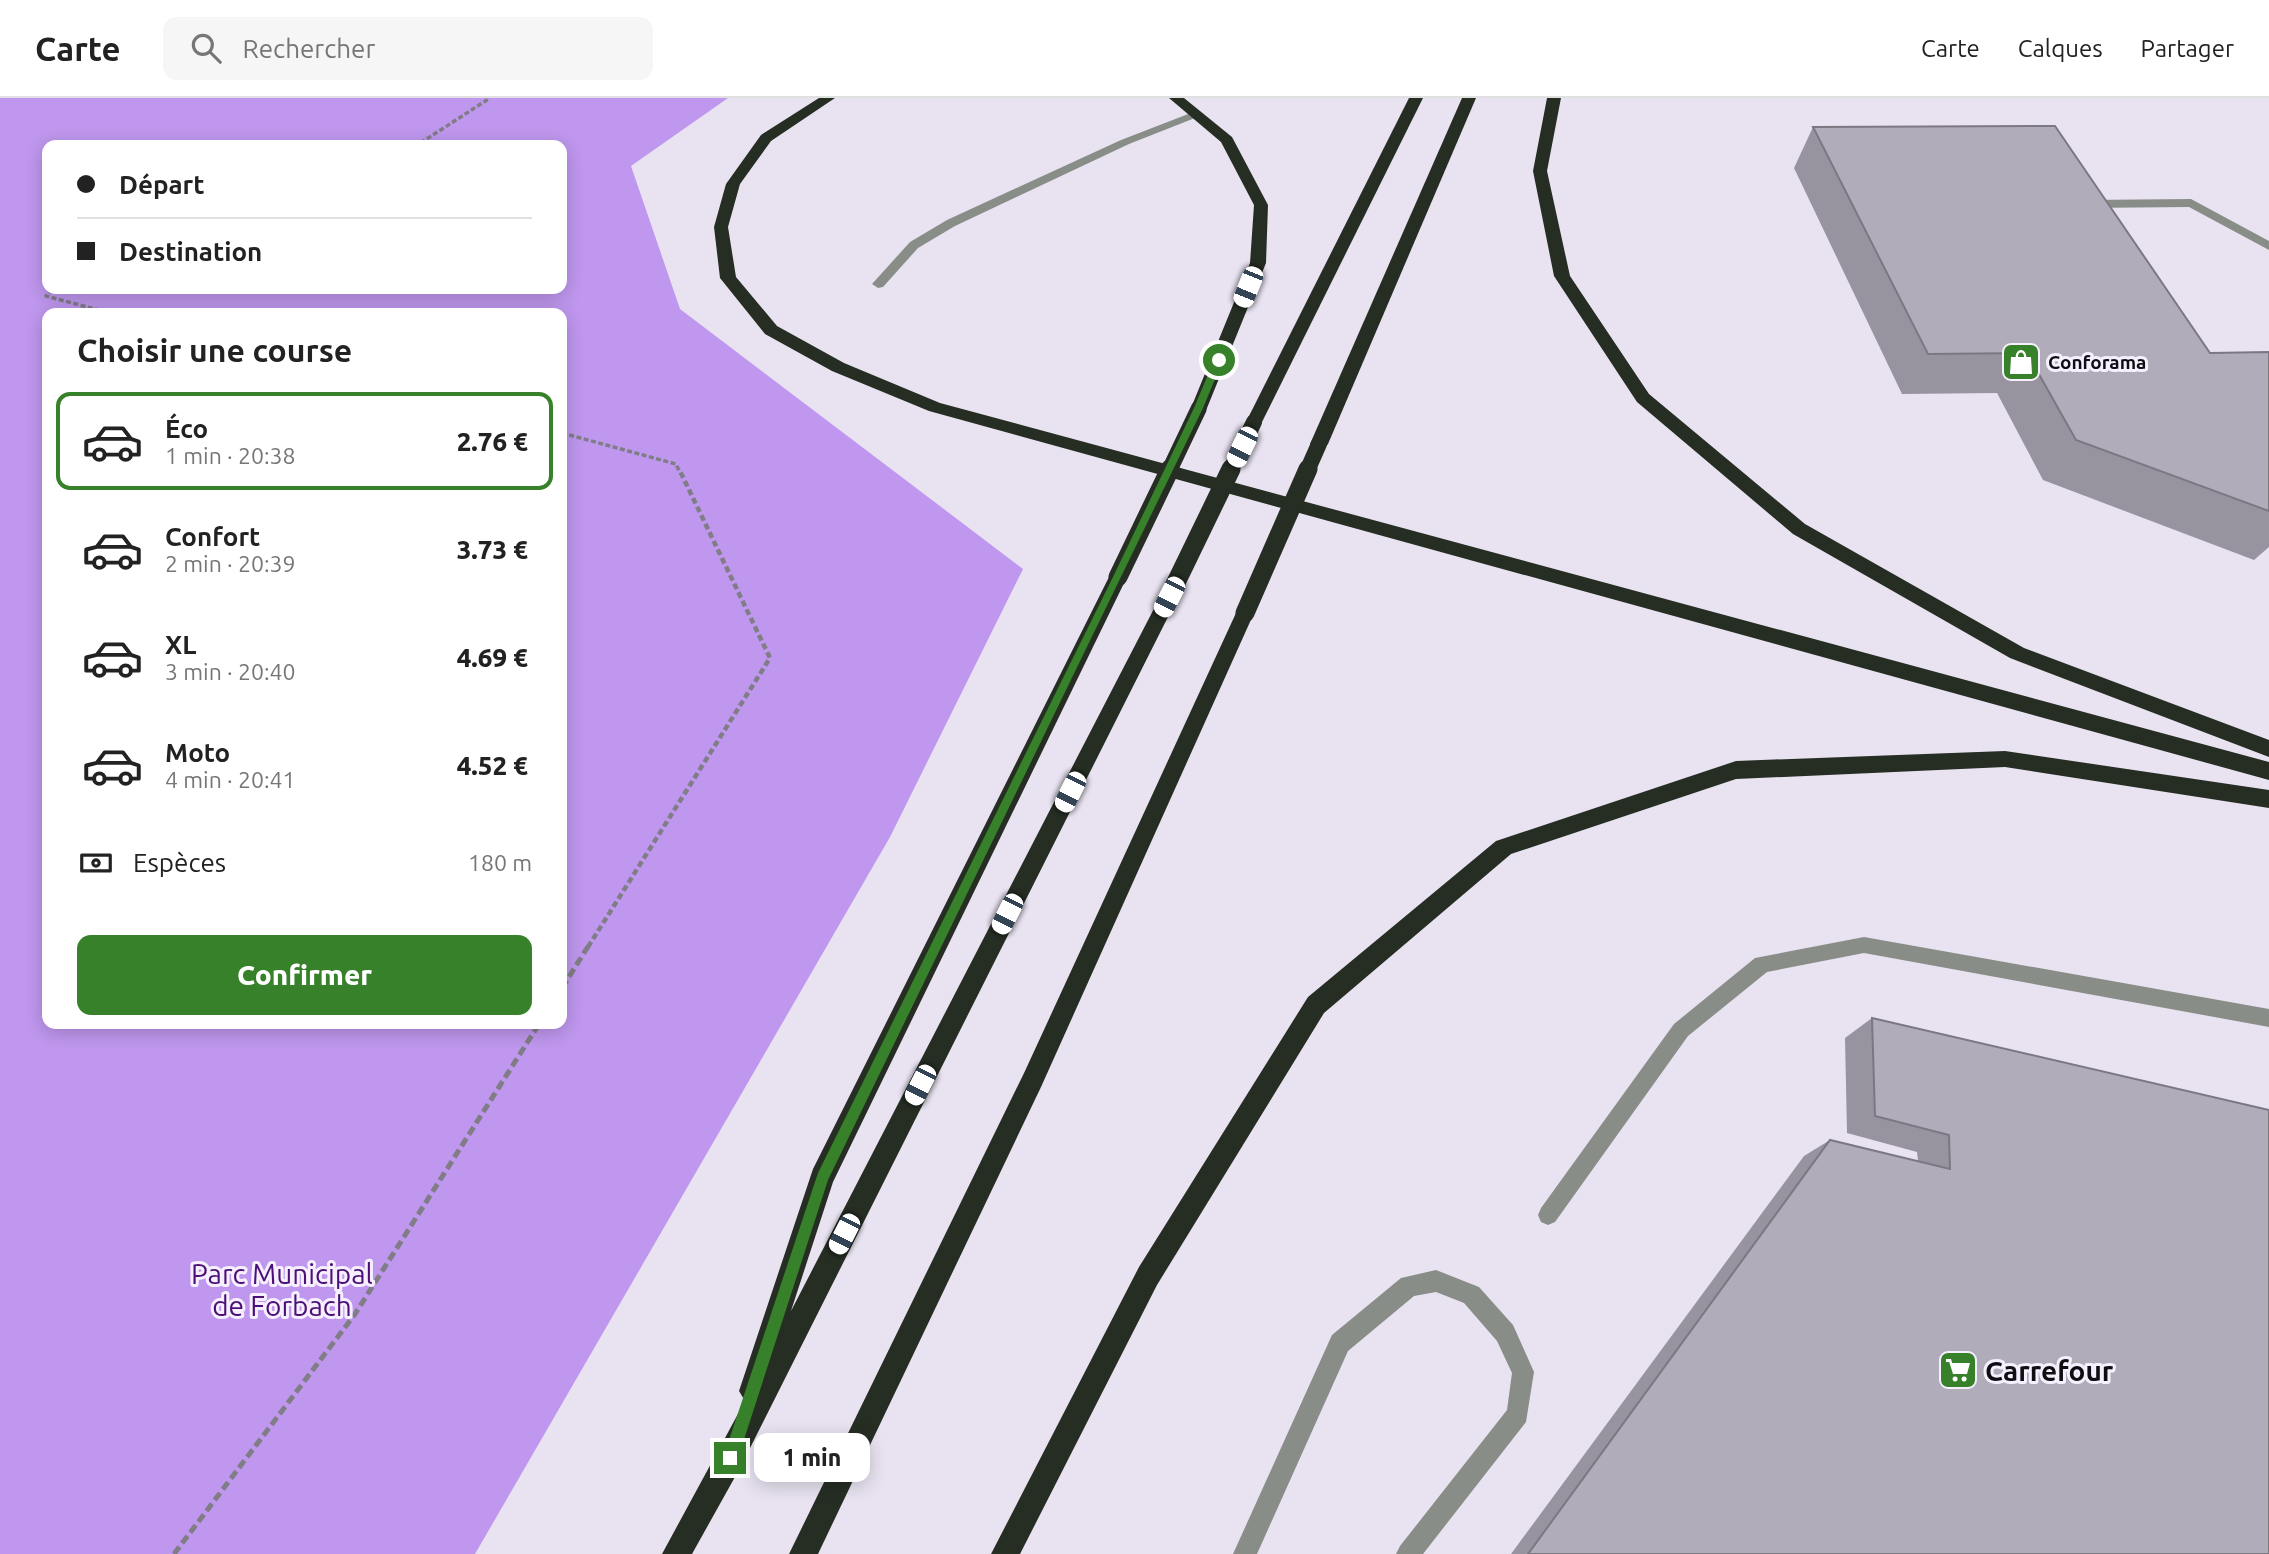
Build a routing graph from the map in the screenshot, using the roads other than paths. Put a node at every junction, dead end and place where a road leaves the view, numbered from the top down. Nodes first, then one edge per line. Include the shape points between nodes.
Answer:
1 (828, 98) edge
2 (1176, 98) edge
3 (1416, 98) edge
4 (1469, 98) edge
5 (1554, 98) edge
6 (1196, 114) junction
7 (2090, 223) edge
8 (2269, 246) edge
9 (878, 284) dead end
10 (2269, 748) edge
11 (2269, 771) edge
12 (2269, 799) edge
13 (2269, 1018) edge
14 (1548, 1215) dead end
15 (730, 1458) junction
16 (676, 1554) edge
17 (803, 1554) edge
18 (1005, 1554) edge
19 (1245, 1554) edge
20 (1408, 1554) edge

1 - 11 highway via 766,138 733,184 722,227 728,278 771,330 838,367 935,407
2 - 6 highway
3 - 15 highway, bridge via 1169,597
4 - 17 highway, bridge via 1245,613 1033,1079
5 - 10 highway via 1540,172 1562,275 1643,398 1799,529 2017,653
6 - 9 lane via 951,223 914,245
6 - 15 highway, bridge via 1227,140 1261,205 1258,263 1199,408 822,1178
7 - 8 lane via 2075,200 2191,203
12 - 18 highway via 2005,760 1736,770 1504,847 1316,1005 1147,1276
13 - 14 lane via 1864,945 1762,964 1681,1030
15 - 16 highway
19 - 20 lane via 1340,1343 1409,1286 1436,1281 1471,1295 1505,1333 1523,1372 1522,1382 1518,1414

